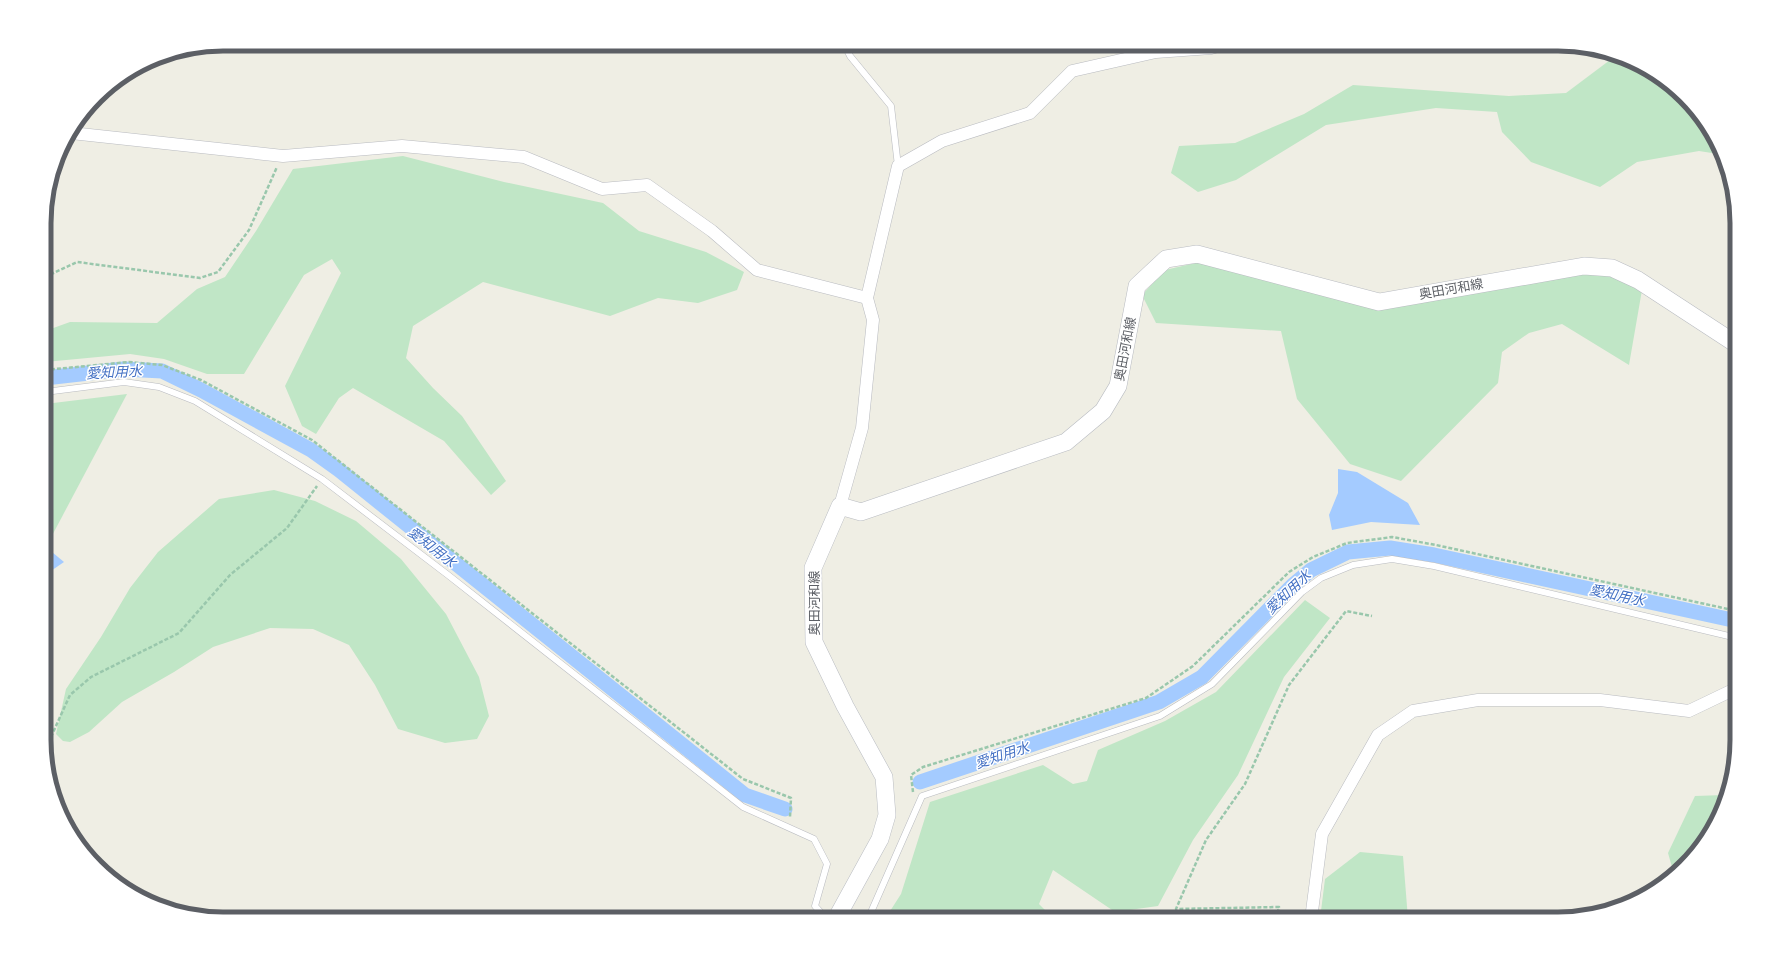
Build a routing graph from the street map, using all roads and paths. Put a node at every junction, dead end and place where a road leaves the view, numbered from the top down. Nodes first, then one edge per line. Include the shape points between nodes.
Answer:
1 (848, 51) edge
2 (1170, 51) edge
3 (76, 134) edge
4 (282, 156) junction
5 (898, 166) junction
6 (51, 273) edge
7 (867, 298) junction
8 (1730, 340) edge
9 (51, 369) edge
10 (51, 391) edge
11 (322, 479) junction
12 (840, 506) junction
13 (1730, 609) edge
14 (1372, 616) dead end
15 (1730, 636) edge
16 (1730, 691) edge
17 (51, 737) edge
18 (922, 796) junction
19 (789, 828) junction
20 (821, 912) edge
21 (840, 912) edge
22 (871, 912) edge
23 (1278, 912) edge
24 (1312, 912) edge

1 - 5 lane via 890,106
2 - 5 street via 1072,71 1030,113 942,141
3 - 4 street
4 - 6 path via 249,230 218,272 200,278 77,262
4 - 7 street via 402,146 524,158 602,189 647,185 712,231 757,270
5 - 7 street
7 - 12 street via 873,320 862,428
8 - 12 main road, 奥田河和線 via 1638,280 1612,268 1584,266 1379,302 1197,254 1166,259 1137,286 1118,386 1103,411 1066,442 861,512
9 - 19 path via 129,362 162,364 201,380 312,440 743,778 791,798
10 - 11 lane via 124,382 159,387 195,401
11 - 17 path via 287,528 230,574 179,633 91,677 70,695
11 - 19 lane via 743,807
12 - 21 main road, 奥田河和線 via 813,568 814,642 844,706 884,777 888,815 880,839
13 - 18 path via 1421,542 1392,537 1347,543 1313,556 1289,572 1193,666 1146,698 923,767 911,775 913,793
14 - 23 path via 1346,611 1289,685 1245,784 1206,840 1176,909 1279,907
15 - 18 lane via 1434,566 1392,559 1353,565 1321,578 1302,592 1212,684 1160,716
16 - 24 street via 1689,711 1600,700 1478,700 1413,711 1378,735 1322,834
18 - 22 lane
19 - 20 lane via 814,839 827,864 815,906

